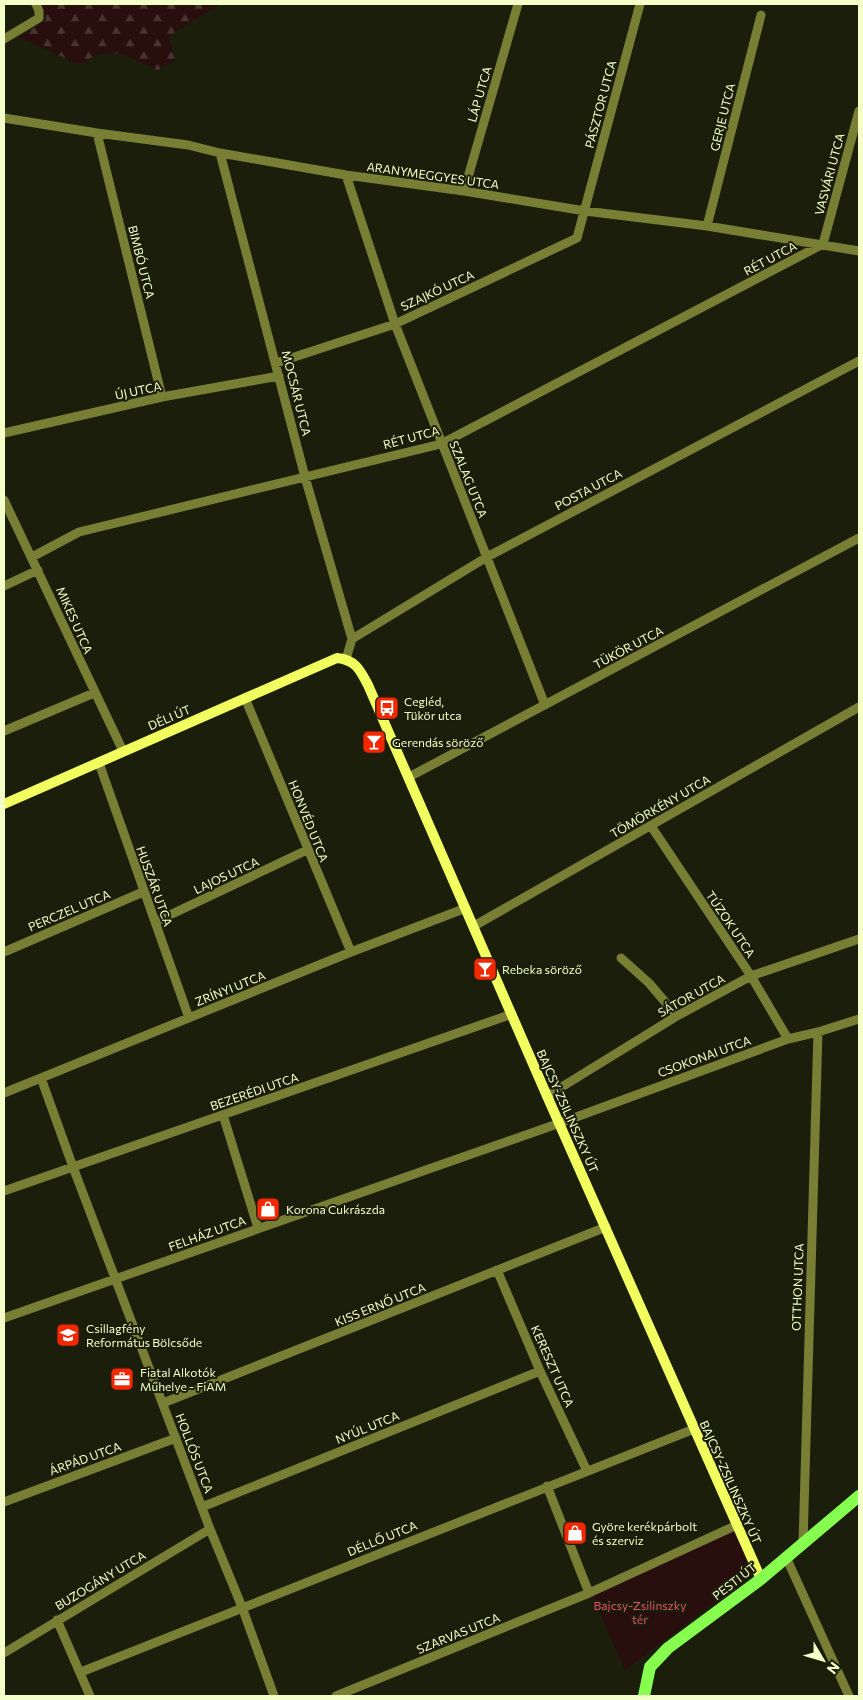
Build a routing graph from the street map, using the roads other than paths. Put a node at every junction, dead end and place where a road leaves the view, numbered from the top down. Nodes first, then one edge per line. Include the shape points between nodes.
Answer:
1 (36, 4) edge
2 (518, 4) edge
3 (640, 4) edge
4 (760, 15) dead end
5 (4, 39) edge
6 (859, 111) edge
7 (4, 118) edge
8 (97, 133) junction
9 (220, 153) junction
10 (346, 175) junction
11 (464, 191) junction
12 (585, 211) junction
13 (707, 226) junction
14 (823, 244) junction
15 (859, 251) edge
16 (395, 324) junction
17 (859, 361) edge
18 (276, 363) junction
19 (279, 376) junction
20 (162, 398) junction
21 (4, 433) edge
22 (441, 444) junction
23 (305, 477) junction
24 (4, 500) edge
25 (859, 538) edge
26 (32, 557) junction
27 (487, 557) junction
28 (38, 570) junction
29 (4, 586) edge
30 (352, 639) junction
31 (346, 659) junction
32 (94, 693) junction
33 (245, 698) junction
34 (544, 705) junction
35 (859, 707) edge
36 (4, 730) edge
37 (123, 751) junction
38 (99, 763) junction
39 (409, 777) junction
40 (4, 804) edge
41 (651, 826) junction
42 (307, 850) junction
43 (143, 892) junction
44 (466, 908) junction
45 (155, 922) junction
46 (474, 926) junction
47 (859, 939) edge
48 (4, 952) edge
49 (351, 952) junction
50 (621, 958) dead end
51 (751, 976) junction
52 (512, 1014) junction
53 (677, 1016) junction
54 (189, 1018) junction
55 (859, 1019) edge
56 (818, 1032) junction
57 (788, 1039) junction
58 (41, 1078) junction
59 (4, 1093) edge
60 (547, 1096) junction
61 (223, 1115) junction
62 (560, 1123) junction
63 (73, 1168) junction
64 (4, 1191) edge
65 (606, 1227) junction
66 (258, 1228) junction
67 (497, 1270) junction
68 (117, 1279) junction
69 (4, 1318) edge
70 (540, 1371) junction
71 (163, 1403) junction
72 (694, 1429) junction
73 (176, 1438) junction
74 (587, 1471) junction
75 (547, 1486) junction
76 (859, 1496) edge
77 (4, 1502) edge
78 (202, 1507) junction
79 (737, 1525) junction
80 (210, 1529) junction
81 (803, 1543) junction
82 (786, 1557) junction
83 (761, 1579) junction
84 (588, 1593) junction
85 (242, 1607) junction
86 (57, 1620) junction
87 (4, 1653) edge
88 (80, 1672) junction
89 (90, 1696) edge
90 (274, 1696) edge
91 (336, 1696) edge
92 (643, 1696) edge
93 (849, 1696) edge

1 - 5 street via 39,18
2 - 11 street, LÁP UTCA
3 - 12 street, PÁSZTOR UTCA
4 - 13 street, GERJE UTCA
6 - 14 street, VASVÁRI UTCA
7 - 8 street, ARANYMEGGYES UTCA
8 - 9 street, ARANYMEGGYES UTCA via 188,145
8 - 20 street, BIMBÓ UTCA
9 - 10 street, ARANYMEGGYES UTCA
9 - 18 street, MOCSÁR UTCA
10 - 11 street, ARANYMEGGYES UTCA
10 - 16 street, SZALAG UTCA
11 - 12 street, ARANYMEGGYES UTCA
12 - 13 street, ARANYMEGGYES UTCA
12 - 16 street, SZAJKÓ UTCA via 577,238
13 - 14 street, ARANYMEGGYES UTCA
14 - 15 street, ARANYMEGGYES UTCA
14 - 22 street, RÉT UTCA
16 - 18 street, SZAJKÓ UTCA
16 - 22 street, SZALAG UTCA
17 - 27 street, POSTA UTCA
18 - 19 street, MOCSÁR UTCA
19 - 20 street, ÚJ UTCA
19 - 23 street, MOCSÁR UTCA
20 - 21 street, ÚJ UTCA
22 - 23 street, RÉT UTCA
22 - 27 street, SZALAG UTCA
23 - 26 street, RÉT UTCA via 79,532
23 - 30 street, MOCSÁR UTCA
24 - 26 street, MIKES UTCA
25 - 34 street, TÜKÖR UTCA
26 - 28 street, MIKES UTCA
27 - 30 street, POSTA UTCA
27 - 34 street, SZALAG UTCA
28 - 29 street
28 - 32 street, MIKES UTCA
30 - 31 street
31 - 33 main road, DÉLI ÚT via 337,658
31 - 39 main road, BAJCSY-ZSILINSZKY ÚT via 355,664 368,685
32 - 36 street
32 - 37 street, MIKES UTCA
33 - 37 main road, DÉLI ÚT
33 - 42 street, HONVÉD UTCA
34 - 39 street, TÜKÖR UTCA
35 - 41 street, TÖMÖRKÉNY UTCA
37 - 38 main road, DÉLI ÚT
38 - 40 main road, DÉLI ÚT
38 - 43 street, HUSZÁR UTCA
39 - 44 main road, BAJCSY-ZSILINSZKY ÚT
41 - 46 street, TÖMÖRKÉNY UTCA
41 - 51 street, TÚZOK UTCA
42 - 45 street, LAJOS UTCA
42 - 49 street, HONVÉD UTCA
43 - 45 street, HUSZÁR UTCA
43 - 48 street, PERCZEL UTCA
44 - 46 main road, BAJCSY-ZSILINSZKY ÚT
44 - 49 street, ZRÍNYI UTCA
45 - 54 street, HUSZÁR UTCA
46 - 52 main road, BAJCSY-ZSILINSZKY ÚT
47 - 51 street, SÁTOR UTCA
49 - 54 street, ZRÍNYI UTCA
50 - 53 street via 650,983
51 - 53 street, SÁTOR UTCA
51 - 57 street, TÚZOK UTCA
52 - 60 main road, BAJCSY-ZSILINSZKY ÚT
52 - 61 street, BEZERÉDI UTCA
53 - 60 street, SÁTOR UTCA
54 - 58 street, ZRÍNYI UTCA
55 - 56 street, CSOKONAI UTCA
56 - 57 street, CSOKONAI UTCA
56 - 81 street, OTTHON UTCA
57 - 62 street, CSOKONAI UTCA
58 - 59 street, ZRÍNYI UTCA
58 - 63 street, HOLLÓS UTCA
60 - 62 main road, BAJCSY-ZSILINSZKY ÚT
61 - 63 street, BEZERÉDI UTCA
61 - 66 street
62 - 65 main road, BAJCSY-ZSILINSZKY ÚT
62 - 66 street, FELHÁZ UTCA
63 - 64 street, BEZERÉDI UTCA
63 - 68 street, HOLLÓS UTCA
65 - 67 street, KISS ERNŐ UTCA
65 - 72 main road, BAJCSY-ZSILINSZKY ÚT
66 - 68 street, FELHÁZ UTCA
67 - 70 street, KERESZT UTCA
67 - 71 street, KISS ERNŐ UTCA
68 - 69 street, FELHÁZ UTCA
68 - 71 street, HOLLÓS UTCA
70 - 74 street, KERESZT UTCA
70 - 78 street, NYÚL UTCA
71 - 73 street, HOLLÓS UTCA
72 - 74 street, DÉLLŐ UTCA
72 - 79 main road, BAJCSY-ZSILINSZKY ÚT
73 - 77 street, ÁRPÁD UTCA
73 - 78 street, HOLLÓS UTCA
74 - 75 street, DÉLLŐ UTCA
75 - 84 street
75 - 85 street, DÉLLŐ UTCA
76 - 81 main road, PESTI ÚT
78 - 80 street, HOLLÓS UTCA
79 - 83 main road, BAJCSY-ZSILINSZKY ÚT
79 - 84 street
80 - 85 street, HOLLÓS UTCA
80 - 86 street, BUZOGÁNY UTCA
81 - 82 main road, PESTI ÚT
82 - 83 main road, PESTI ÚT
82 - 93 street
83 - 92 main road, PESTI ÚT via 668,1648 650,1668
84 - 91 street, SZARVAS UTCA
85 - 88 street, DÉLLŐ UTCA
85 - 90 street, HOLLÓS UTCA
86 - 87 street, BUZOGÁNY UTCA
86 - 88 street
88 - 89 street

